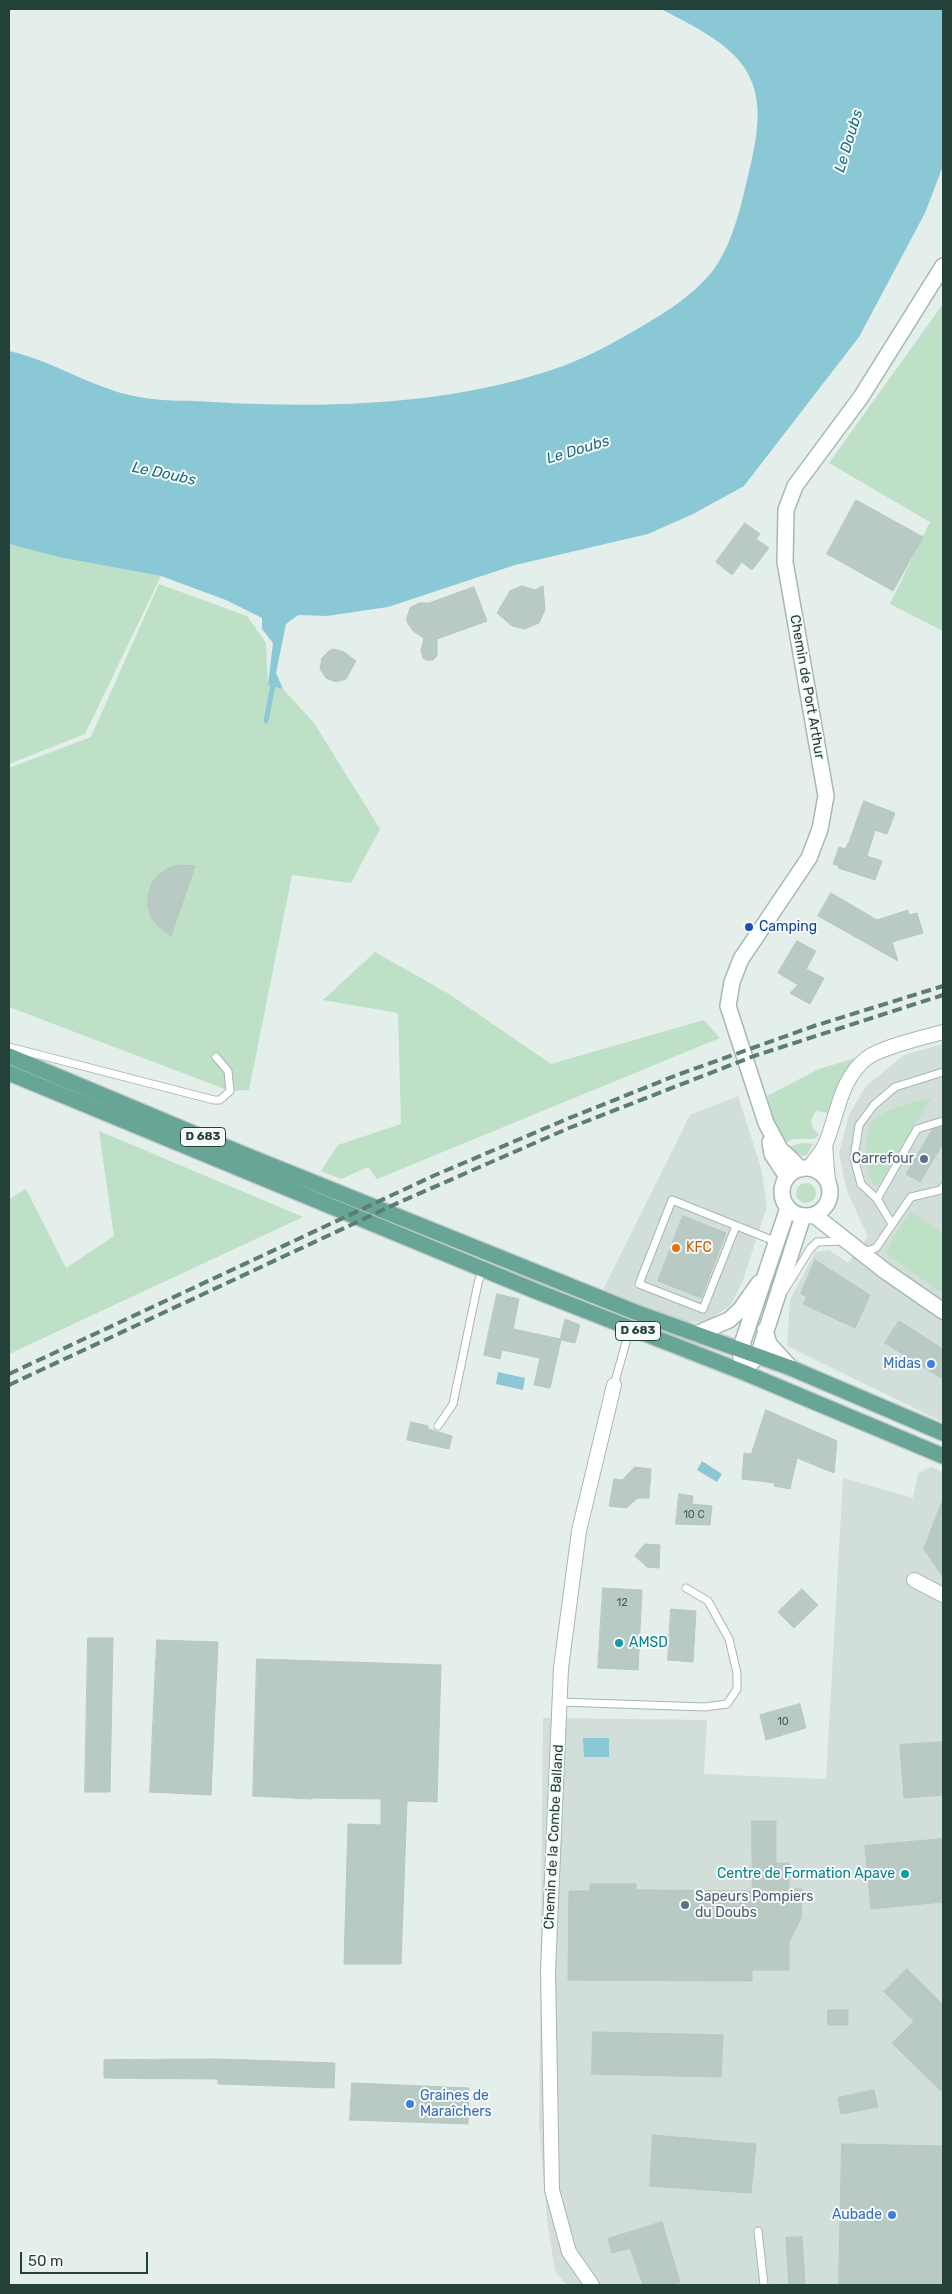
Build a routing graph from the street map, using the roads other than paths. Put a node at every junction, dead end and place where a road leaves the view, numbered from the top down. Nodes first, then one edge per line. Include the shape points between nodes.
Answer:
1 (943, 266) edge
2 (943, 1032) edge
3 (9, 1047) edge
4 (9, 1056) edge
5 (216, 1057) dead end
6 (943, 1072) edge
7 (9, 1073) edge
8 (943, 1121) edge
9 (766, 1123) junction
10 (825, 1144) junction
11 (805, 1168) junction
12 (787, 1177) junction
13 (828, 1182) junction
14 (943, 1187) edge
15 (877, 1199) junction
16 (828, 1202) junction
17 (788, 1208) junction
18 (808, 1215) junction
19 (892, 1224) junction
20 (736, 1226) junction
21 (848, 1241) junction
22 (778, 1242) junction
23 (483, 1269) junction
24 (768, 1273) junction
25 (771, 1310) junction
26 (943, 1311) edge
27 (630, 1328) junction
28 (765, 1330) junction
29 (696, 1334) junction
30 (740, 1350) junction
31 (758, 1356) junction
32 (791, 1368) junction
33 (743, 1372) junction
34 (614, 1385) joint
35 (438, 1426) dead end
36 (943, 1433) edge
37 (943, 1456) edge
38 (914, 1580) dead end
39 (686, 1588) dead end
40 (943, 1595) edge
41 (560, 1702) junction
42 (758, 2231) dead end
43 (592, 2285) edge
44 (764, 2285) edge

1 - 9 street, Chemin de Port Arthur via 860,397 795,486 786,510 785,562 826,796 820,829 809,858 751,942 730,993 728,1006
2 - 10 street via 868,1057 844,1088
3 - 5 lane via 220,1100 230,1091 228,1071
4 - 29 main road, D 683 via 238,1152
6 - 15 lane via 895,1087 874,1105 860,1125 854,1158 861,1184
7 - 23 main road, D 683
8 - 15 lane via 917,1129
9 - 11 street, Chemin de Port Arthur via 780,1149
9 - 12 street, Chemin de Port Arthur via 772,1154
10 - 11 street
10 - 13 street
11 - 12 street
11 - 13 street via 822,1174
12 - 17 street via 782,1193
13 - 16 street
14 - 19 lane via 911,1197
15 - 19 lane
16 - 18 street
16 - 21 street
17 - 18 street
17 - 22 street
18 - 21 street
18 - 25 street
19 - 21 lane via 872,1251
20 - 20 lane via 672,1200 639,1284 704,1310
20 - 22 lane
21 - 25 lane via 817,1242
21 - 26 street via 884,1272
22 - 24 street
23 - 27 main road, D 683
23 - 35 lane via 454,1404
24 - 29 street via 729,1320
24 - 30 street
25 - 28 street
27 - 33 main road, D 683
27 - 34 lane
28 - 31 street
28 - 32 street via 769,1344
29 - 30 main road, D 683
30 - 31 main road, D 683
30 - 33 street
31 - 32 main road, D 683
31 - 33 street
32 - 36 main road, D 683
33 - 37 main road, D 683
34 - 41 street, Chemin de la Combe Balland via 579,1531 561,1668
38 - 40 street
39 - 41 lane via 708,1602 729,1639 738,1673 737,1689 726,1704 705,1707
41 - 43 street, Chemin de la Combe Balland via 548,1971 552,2190 569,2252
42 - 44 lane

